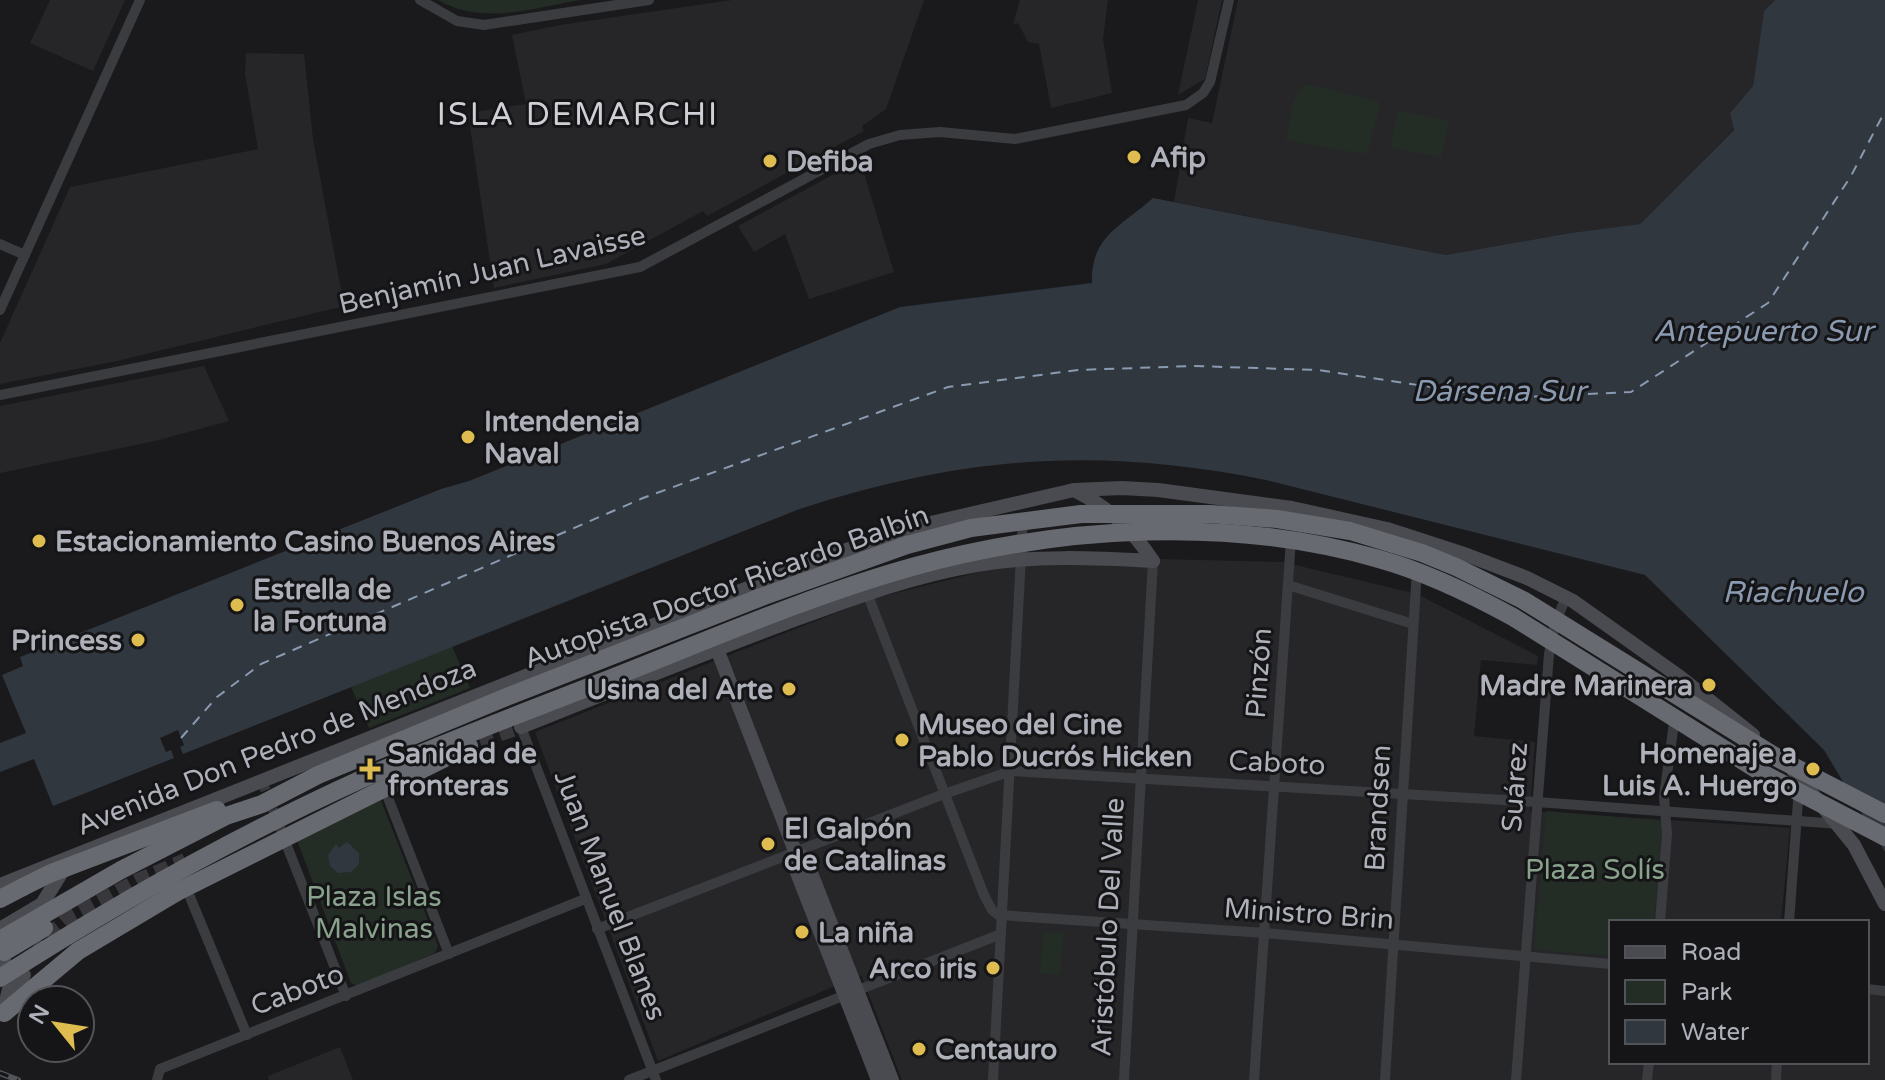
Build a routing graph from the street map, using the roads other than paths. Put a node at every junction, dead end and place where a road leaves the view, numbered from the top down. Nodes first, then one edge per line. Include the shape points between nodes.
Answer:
1 (140, 0) edge
2 (420, 0) edge
3 (649, 0) edge
4 (1229, 0) edge
5 (0, 244) edge
6 (25, 255) junction
7 (0, 310) edge
8 (0, 395) edge
9 (1074, 490) junction
10 (1158, 490) junction
11 (1023, 500) junction
12 (1292, 508) junction
13 (1418, 546) junction
14 (1021, 561) junction
15 (1153, 561) junction
16 (1288, 585) junction
17 (867, 593) junction
18 (1566, 597) junction
19 (1413, 624) junction
20 (1555, 624) junction
21 (717, 649) junction
22 (1680, 677) junction
23 (572, 694) junction
24 (1677, 701) junction
25 (521, 727) joint
26 (365, 740) junction
27 (1011, 771) junction
28 (318, 775) junction
29 (1800, 777) junction
30 (1141, 780) junction
31 (1275, 785) junction
32 (1401, 793) junction
33 (944, 794) junction
34 (1537, 802) junction
35 (262, 804) junction
36 (1665, 813) junction
37 (1885, 814) edge
38 (1796, 822) junction
39 (1839, 824) junction
40 (1885, 837) edge
41 (287, 846) tunnel mouth
42 (795, 851) junction
43 (71, 856) junction
44 (0, 885) edge
45 (184, 895) junction
46 (0, 899) edge
47 (585, 899) junction
48 (1885, 904) edge
49 (1002, 916) junction
50 (1660, 920) edge
51 (1789, 920) edge
52 (1134, 924) junction
53 (0, 929) edge
54 (597, 929) junction
55 (1265, 933) junction
56 (1001, 934) junction
57 (0, 940) edge
58 (1395, 943) junction
59 (449, 954) junction
60 (0, 956) edge
61 (1526, 957) junction
62 (1609, 964) edge
63 (24, 975) dead end
64 (0, 978) edge
65 (852, 993) junction
66 (346, 996) junction
67 (1, 1017) edge
68 (247, 1035) junction
69 (158, 1074) edge
70 (654, 1075) edge
71 (629, 1080) edge
72 (878, 1080) edge
73 (892, 1080) edge
74 (993, 1080) edge
75 (1124, 1080) edge
76 (1254, 1080) edge
77 (1385, 1080) edge
78 (1516, 1080) edge

1 - 6 street
2 - 3 street via 457,21 484,25
4 - 8 street, Benjamín Juan Lavaisse via 1210,82 1186,105 1015,139 940,132 887,138 640,267
5 - 6 street
6 - 7 street
9 - 10 main road, Avenida Don Pedro de Mendoza
9 - 11 main road, Avenida Don Pedro de Mendoza
9 - 15 main road via 1127,526
10 - 12 main road, Avenida Don Pedro de Mendoza
10 - 15 main road, Aristóbulo Del Valle
11 - 14 street
11 - 26 main road, Avenida Don Pedro de Mendoza via 849,549
12 - 13 main road, Avenida Don Pedro de Mendoza via 1357,523
12 - 16 street, Pinzón
13 - 18 main road, Avenida Don Pedro de Mendoza via 1527,578
13 - 19 street, Brandsen
13 - 20 main road, Avenida Don Pedro de Mendoza
14 - 15 main road
14 - 17 main road via 945,571
14 - 27 street
15 - 30 street, Aristóbulo Del Valle
16 - 19 street
16 - 31 street, Pinzón
17 - 21 main road
17 - 33 street
18 - 20 street, Suárez
18 - 22 main road, Avenida Don Pedro de Mendoza
19 - 32 street, Brandsen
20 - 24 main road, Avenida Don Pedro de Mendoza
20 - 34 street, Suárez
21 - 25 main road
21 - 42 main road
22 - 24 street
22 - 29 main road, Avenida Don Pedro de Mendoza
23 - 40 highway, Autopista Doctor Ricardo Balbín, bridge via 823,596 937,561 1031,542 1124,533 1274,538 1381,559 1482,600 1764,774
23 - 45 highway, bridge
23 - 64 highway, Autopista Doctor Ricardo Balbín, bridge via 315,802 163,880
24 - 29 main road, Avenida Don Pedro de Mendoza
24 - 36 street
25 - 47 street, Juan Manuel Blanes
26 - 43 main road, Avenida Don Pedro de Mendoza
26 - 59 street
27 - 30 street, Caboto
27 - 33 street, Caboto
27 - 49 street
28 - 35 highway, Autopista Doctor Ricardo Balbín, bridge
28 - 37 highway, Autopista Doctor Ricardo Balbín, bridge via 750,602 907,545 971,528 1053,516 1210,514 1350,531 1456,567 1544,613 1781,760
28 - 46 highway, bridge via 176,824
29 - 38 street
29 - 39 main road, Avenida Don Pedro de Mendoza
30 - 31 street, Caboto
30 - 52 street, Aristóbulo Del Valle
31 - 32 street, Caboto
31 - 55 street, Pinzón
32 - 34 street, Caboto
32 - 58 street, Brandsen
33 - 42 street, Caboto
33 - 49 street via 984,895
34 - 36 street, Caboto
34 - 61 street, Suárez
35 - 57 highway, Autopista Doctor Ricardo Balbín, bridge via 163,848
35 - 60 highway, bridge
36 - 38 street, Caboto
36 - 50 street
38 - 39 street, Caboto
38 - 51 street
39 - 48 main road, Avenida Don Pedro de Mendoza
41 - 66 street
42 - 54 street, Caboto
42 - 65 main road via 806,860
43 - 44 main road, Avenida Don Pedro de Mendoza
43 - 53 main road via 44,902
45 - 67 highway via 78,951
45 - 68 street
47 - 54 street, Juan Manuel Blanes
47 - 59 street, Caboto
49 - 52 street, Ministro Brin
49 - 56 street
52 - 55 street, Ministro Brin
52 - 75 street, Aristóbulo Del Valle
54 - 70 street, Juan Manuel Blanes
55 - 58 street, Ministro Brin
55 - 76 street, Pinzón
56 - 65 street
56 - 74 street
58 - 61 street, Ministro Brin
58 - 77 street, Brandsen
59 - 66 street, Caboto
60 - 67 main road via 10,979
61 - 62 street, Ministro Brin
61 - 78 street, Suárez
63 - 67 main road
65 - 70 street
65 - 72 main road
65 - 73 main road
66 - 68 street, Caboto
68 - 69 street, Caboto
70 - 71 street

